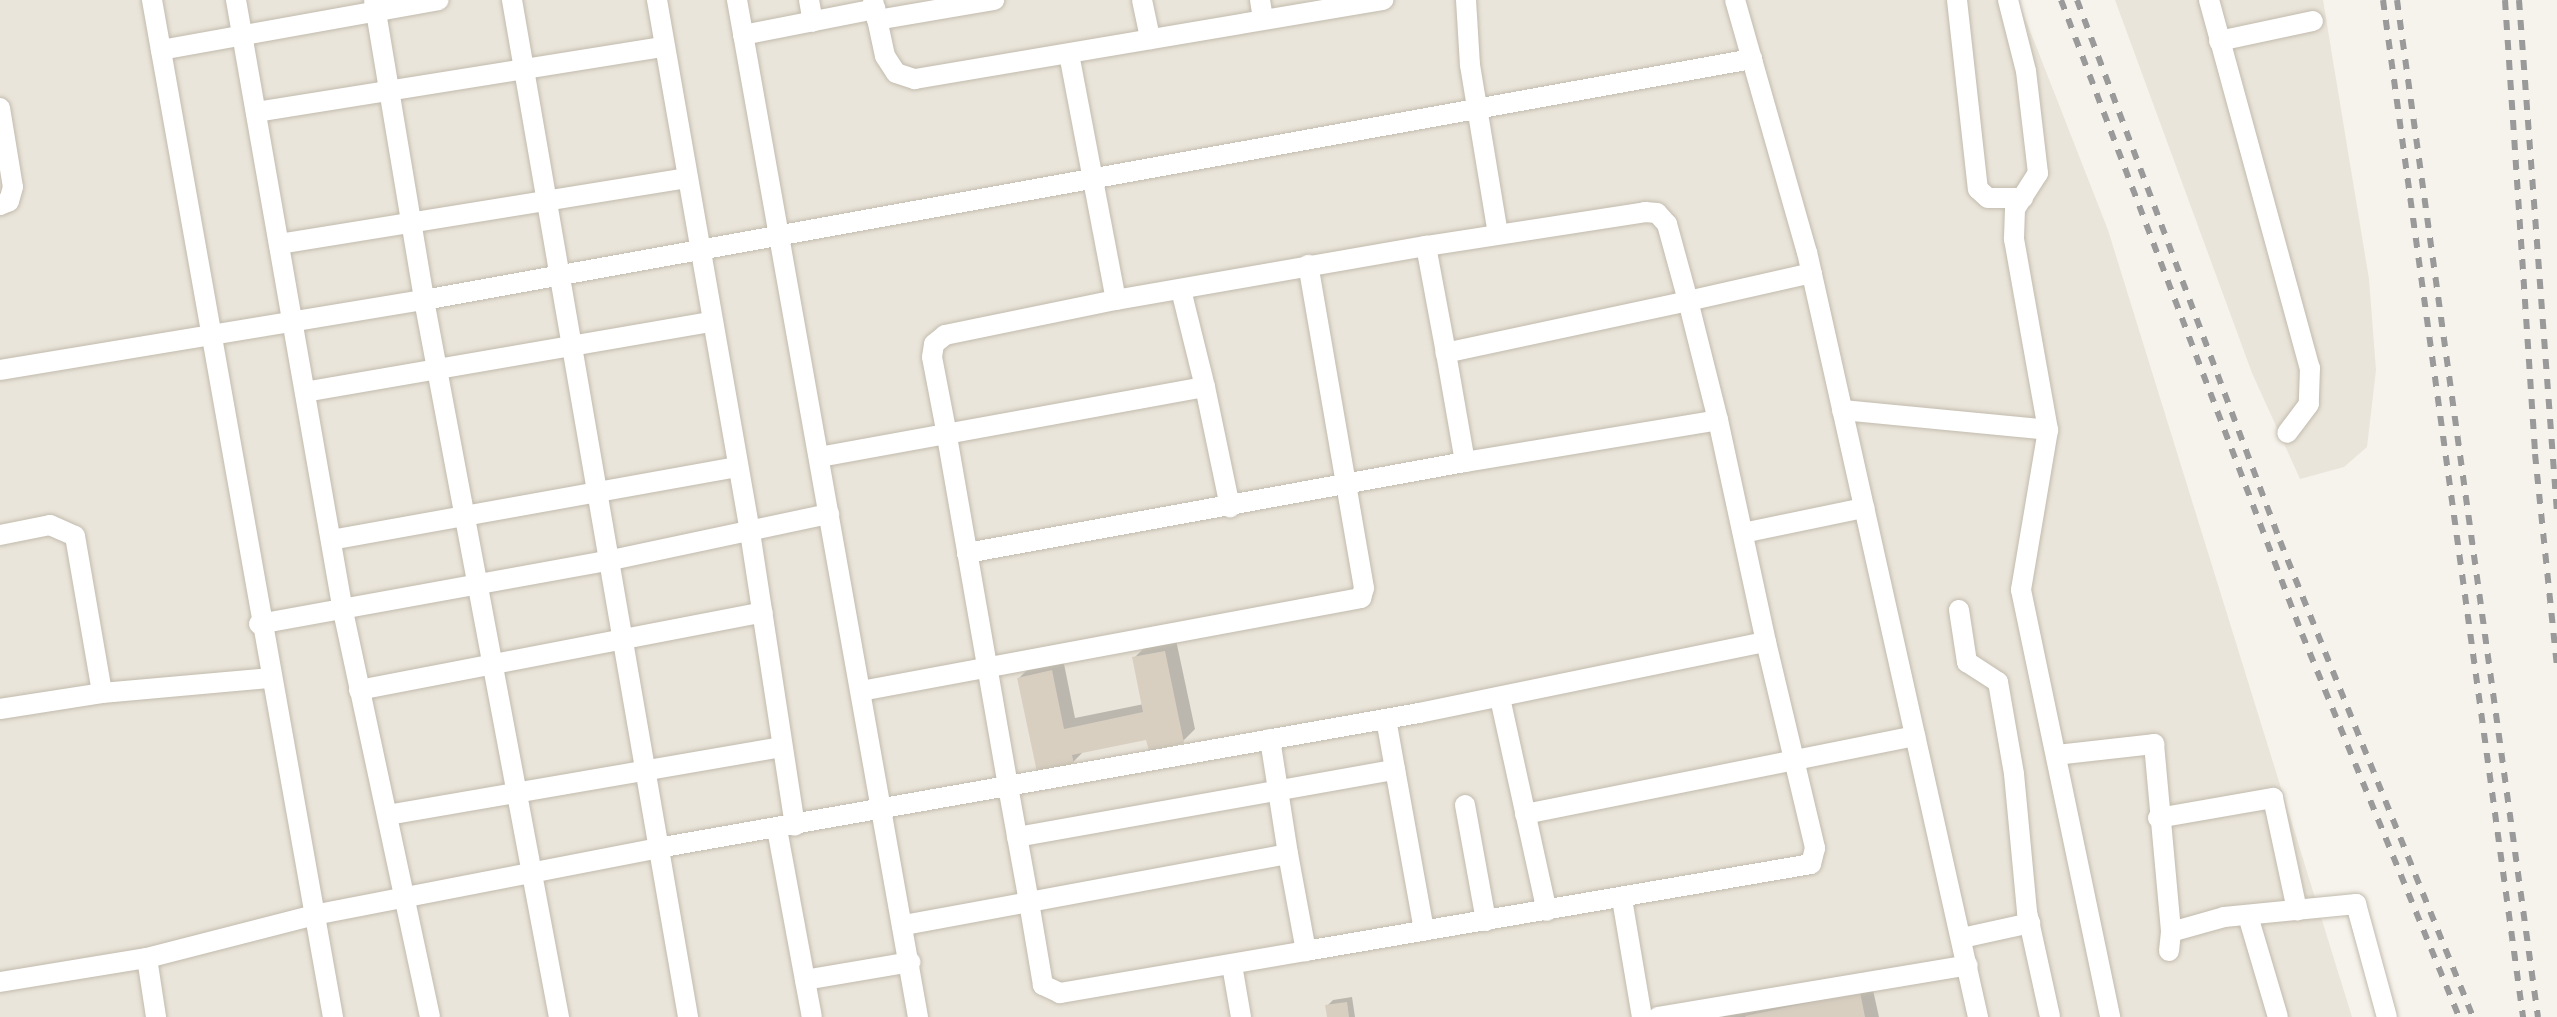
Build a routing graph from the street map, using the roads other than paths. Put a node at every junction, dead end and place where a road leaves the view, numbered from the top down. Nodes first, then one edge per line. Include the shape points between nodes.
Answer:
1 (152, 0) edge
2 (236, 0) edge
3 (439, 0) edge
4 (512, 0) edge
5 (657, 0) edge
6 (737, 0) edge
7 (809, 0) edge
8 (994, 0) edge
9 (1142, 0) edge
10 (1383, 0) edge
11 (1466, 0) edge
12 (1735, 0) edge
13 (1957, 0) edge
14 (2008, 0) edge
15 (2209, 0) edge
16 (1323, 5) edge
17 (375, 6) edge
18 (875, 10) edge
19 (1261, 10) edge
20 (2313, 21) dead end
21 (813, 22) junction
22 (242, 34) junction
23 (743, 35) junction
24 (1150, 39) junction
25 (2219, 41) junction
26 (664, 47) junction
27 (161, 50) junction
28 (1069, 54) junction
29 (1752, 59) junction
30 (524, 69) junction
31 (389, 89) junction
32 (0, 108) edge
33 (1476, 111) junction
34 (256, 112) junction
35 (686, 178) junction
36 (1093, 181) junction
37 (2023, 198) junction
38 (549, 201) junction
39 (0, 205) edge
40 (411, 221) junction
41 (1498, 234) junction
42 (778, 235) junction
43 (279, 244) junction
44 (1426, 246) junction
45 (697, 248) junction
46 (1308, 265) junction
47 (562, 273) junction
48 (1812, 273) junction
49 (1181, 290) junction
50 (424, 300) junction
51 (1116, 300) junction
52 (1688, 301) junction
53 (711, 322) junction
54 (293, 323) junction
55 (209, 336) junction
56 (574, 348) junction
57 (1446, 353) junction
58 (0, 370) edge
59 (438, 373) junction
60 (1205, 387) junction
61 (305, 392) junction
62 (1842, 410) junction
63 (1718, 420) junction
64 (2048, 430) junction
65 (2287, 433) dead end
66 (947, 435) junction
67 (819, 457) junction
68 (1465, 462) junction
69 (738, 467) junction
70 (1347, 485) junction
71 (600, 492) junction
72 (1230, 507) junction
73 (1864, 508) junction
74 (464, 514) junction
75 (829, 514) junction
76 (750, 532) junction
77 (1743, 533) junction
78 (0, 535) edge
79 (331, 540) junction
80 (967, 553) junction
81 (612, 560) junction
82 (477, 585) junction
83 (1959, 610) dead end
84 (343, 611) junction
85 (763, 612) junction
86 (259, 624) junction
87 (625, 639) junction
88 (1766, 642) junction
89 (492, 663) junction
90 (987, 669) junction
91 (271, 678) junction
92 (359, 690) junction
93 (861, 691) junction
94 (102, 693) junction
95 (1500, 698) junction
96 (0, 709) edge
97 (1386, 719) junction
98 (1915, 736) junction
99 (1270, 739) junction
100 (781, 747) junction
101 (2056, 755) junction
102 (1795, 762) junction
103 (1395, 770) junction
104 (646, 771) junction
105 (1008, 786) junction
106 (1278, 791) junction
107 (515, 792) junction
108 (1465, 805) dead end
109 (883, 808) junction
110 (1525, 814) junction
111 (388, 815) junction
112 (2158, 818) junction
113 (786, 828) junction
114 (1017, 837) junction
115 (658, 848) junction
116 (1288, 854) junction
117 (532, 873) junction
118 (406, 897) junction
119 (1622, 899) junction
120 (1029, 902) junction
121 (2297, 910) junction
122 (1547, 911) junction
123 (314, 915) junction
124 (2248, 916) junction
125 (1486, 921) junction
126 (2030, 923) junction
127 (904, 925) junction
128 (1424, 931) junction
129 (1962, 938) junction
130 (1306, 951) junction
131 (147, 958) junction
132 (910, 962) junction
133 (1232, 965) junction
134 (1968, 965) junction
135 (805, 980) junction
136 (0, 982) edge
137 (156, 1017) edge
138 (333, 1017) edge
139 (430, 1017) edge
140 (559, 1017) edge
141 (688, 1017) edge
142 (812, 1017) edge
143 (918, 1017) edge
144 (1241, 1017) edge
145 (1642, 1017) edge
146 (1658, 1017) edge
147 (1978, 1017) edge
148 (2050, 1017) edge
149 (2110, 1017) edge
150 (2278, 1017) edge
151 (2387, 1017) edge

1 - 27 street
2 - 22 street
3 - 17 street
4 - 30 street
5 - 26 street
6 - 23 street
7 - 21 street
8 - 18 street
9 - 24 street
10 - 16 street
11 - 33 street
12 - 29 street
13 - 37 street via 1978,189 1988,198
14 - 37 street via 2026,71 2038,173
15 - 25 street
16 - 19 street
17 - 22 street
17 - 31 street
18 - 21 street
18 - 28 street via 885,56 896,73 915,79
19 - 24 street
20 - 25 street
21 - 23 street
22 - 27 street
22 - 34 street
23 - 42 street
24 - 28 street
25 - 65 street via 2310,368 2309,404
26 - 30 street
26 - 35 street
27 - 55 street
28 - 36 street
29 - 33 street
29 - 48 street
30 - 31 street
30 - 38 street
31 - 34 street
31 - 40 street
32 - 39 street via 13,187 9,201
33 - 36 street
33 - 41 street
34 - 43 street
35 - 38 street
35 - 45 street
36 - 42 street
36 - 51 street
37 - 64 street via 2015,209 2014,239
38 - 40 street
38 - 47 street
40 - 43 street
40 - 50 street
41 - 44 street
41 - 52 street via 1657,213 1667,224
42 - 45 street
42 - 67 street
43 - 54 street
44 - 46 street
44 - 57 street
45 - 47 street
45 - 53 street
46 - 49 street
46 - 70 street
47 - 50 street
47 - 56 street
48 - 52 street
48 - 62 street
49 - 51 street
49 - 60 street
50 - 54 street
50 - 59 street
51 - 66 street via 945,335 934,344 932,357
52 - 57 street
52 - 63 street
53 - 56 street
53 - 69 street
54 - 55 street
54 - 61 street
55 - 58 street
55 - 86 street
56 - 59 street
56 - 71 street
57 - 68 street
59 - 61 street
59 - 74 street
60 - 66 street
60 - 72 street
61 - 79 street
62 - 64 street
62 - 73 street
63 - 68 street
63 - 77 street
64 - 101 street via 2020,575
66 - 67 street
66 - 80 street
67 - 75 street
68 - 70 street
69 - 71 street
69 - 76 street
70 - 72 street
70 - 90 street via 1364,588 1350,603
71 - 74 street
71 - 81 street
72 - 80 street
73 - 77 street
73 - 98 street
74 - 79 street
74 - 82 street
75 - 76 street
75 - 93 street
76 - 81 street
76 - 85 street
77 - 88 street
78 - 94 street via 50,525 75,536
79 - 84 street
80 - 90 street
81 - 82 street
81 - 87 street
82 - 84 street
82 - 89 street
83 - 126 street via 1967,662 1998,682
84 - 86 street
84 - 92 street
85 - 87 street
85 - 100 street
86 - 91 street
87 - 89 street
87 - 104 street
88 - 95 street
88 - 102 street
89 - 92 street
89 - 107 street
90 - 93 street
90 - 105 street
91 - 94 street
91 - 123 street
92 - 111 street
93 - 109 street
94 - 96 street
95 - 97 street
95 - 110 street
97 - 99 street
97 - 103 street
98 - 102 street
98 - 129 street
99 - 105 street
99 - 106 street
100 - 104 street
100 - 113 street
101 - 112 street via 2154,744
101 - 149 street
102 - 110 street
102 - 119 street via 1815,848 1811,864
103 - 106 street
103 - 128 street
104 - 107 street
104 - 115 street
105 - 109 street
105 - 114 street
106 - 114 street
106 - 116 street
107 - 111 street
107 - 117 street
108 - 125 street
109 - 113 street
109 - 127 street
110 - 122 street
111 - 118 street
112 - 121 street via 2273,798
112 - 124 street via 2170,942 2224,917
113 - 115 street
113 - 135 street
114 - 120 street
115 - 117 street
115 - 141 street
116 - 120 street
116 - 130 street
117 - 118 street
117 - 140 street
118 - 123 street
118 - 139 street
119 - 122 street
119 - 145 street
120 - 127 street
120 - 133 street via 1043,985 1050,992
121 - 124 street
121 - 151 street via 2356,904
122 - 125 street
123 - 131 street
123 - 138 street
124 - 150 street
125 - 128 street
126 - 129 street
126 - 148 street
127 - 132 street
128 - 130 street
129 - 134 street
130 - 133 street
131 - 136 street
131 - 137 street
132 - 135 street
132 - 143 street
133 - 144 street
134 - 146 street
134 - 147 street
135 - 142 street

